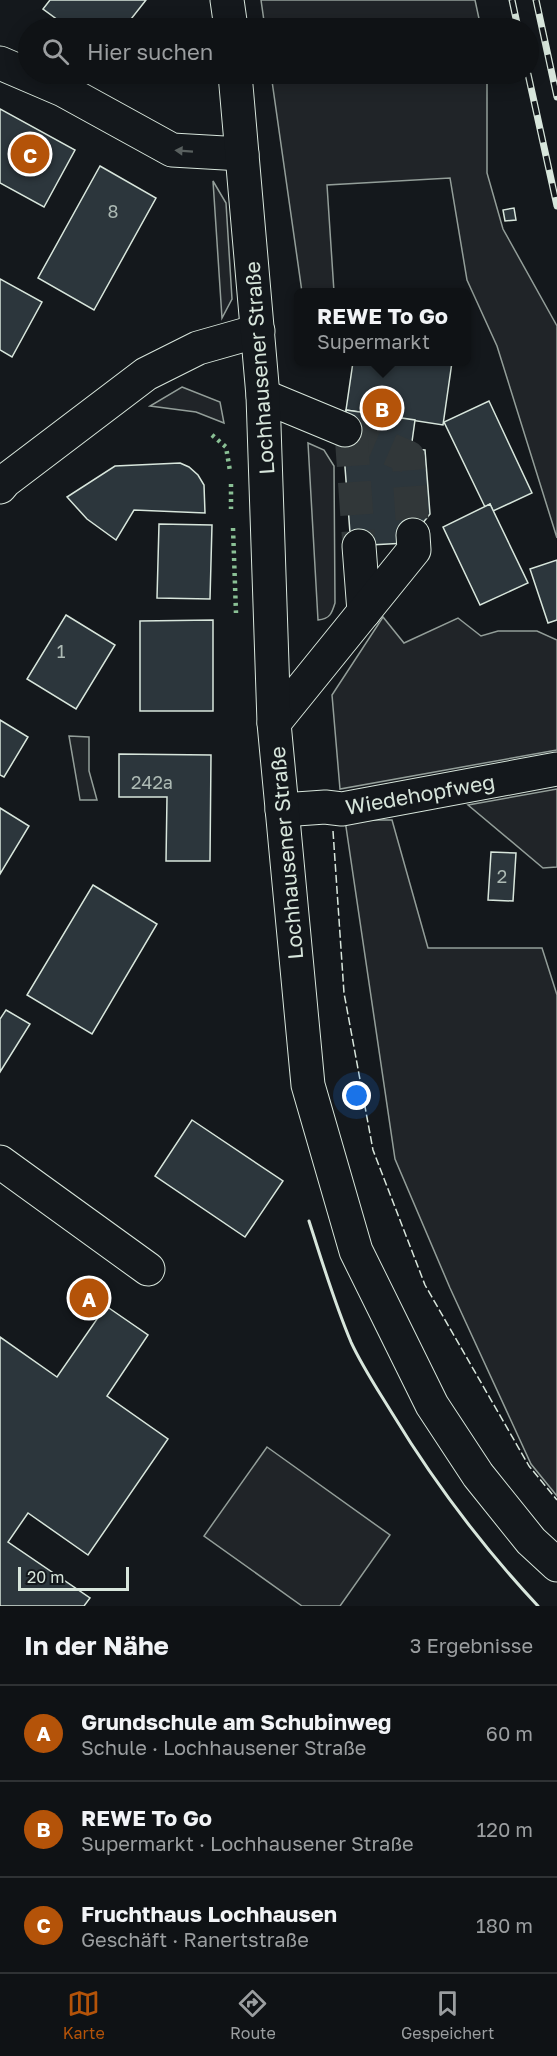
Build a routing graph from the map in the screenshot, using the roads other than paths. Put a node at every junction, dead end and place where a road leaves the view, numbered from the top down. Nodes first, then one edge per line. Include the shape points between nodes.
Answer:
1 (227, 0) edge
2 (230, 18) edge
3 (0, 63) edge
4 (18, 71) edge
5 (49, 84) edge
6 (236, 84) edge
7 (242, 154) junction
8 (258, 331) junction
9 (263, 396) junction
10 (345, 430) tunnel mouth
11 (0, 487) edge
12 (369, 606) junction
13 (274, 723) junction
14 (557, 770) edge
15 (282, 810) junction
16 (0, 1162) edge
17 (148, 1269) dead end
18 (557, 1565) edge

1 - 2 main road
4 -> 3 main road
7 -> 5 main road via 172,150
6 - 7 main road, Lochhausener Straße
7 - 8 main road, Lochhausener Straße
8 - 9 main road, Lochhausener Straße
8 - 11 main road via 198,348 146,374
9 - 10 main road
9 - 13 main road, Lochhausener Straße
12 - 12 main road via 389,547
12 - 13 main road
13 - 15 main road, Lochhausener Straße
14 - 15 main road, Wiedehopfweg via 342,809
15 - 18 main road, Lochhausener Straße via 308,1085 356,1251 432,1405 478,1475 531,1540
16 - 17 main road

